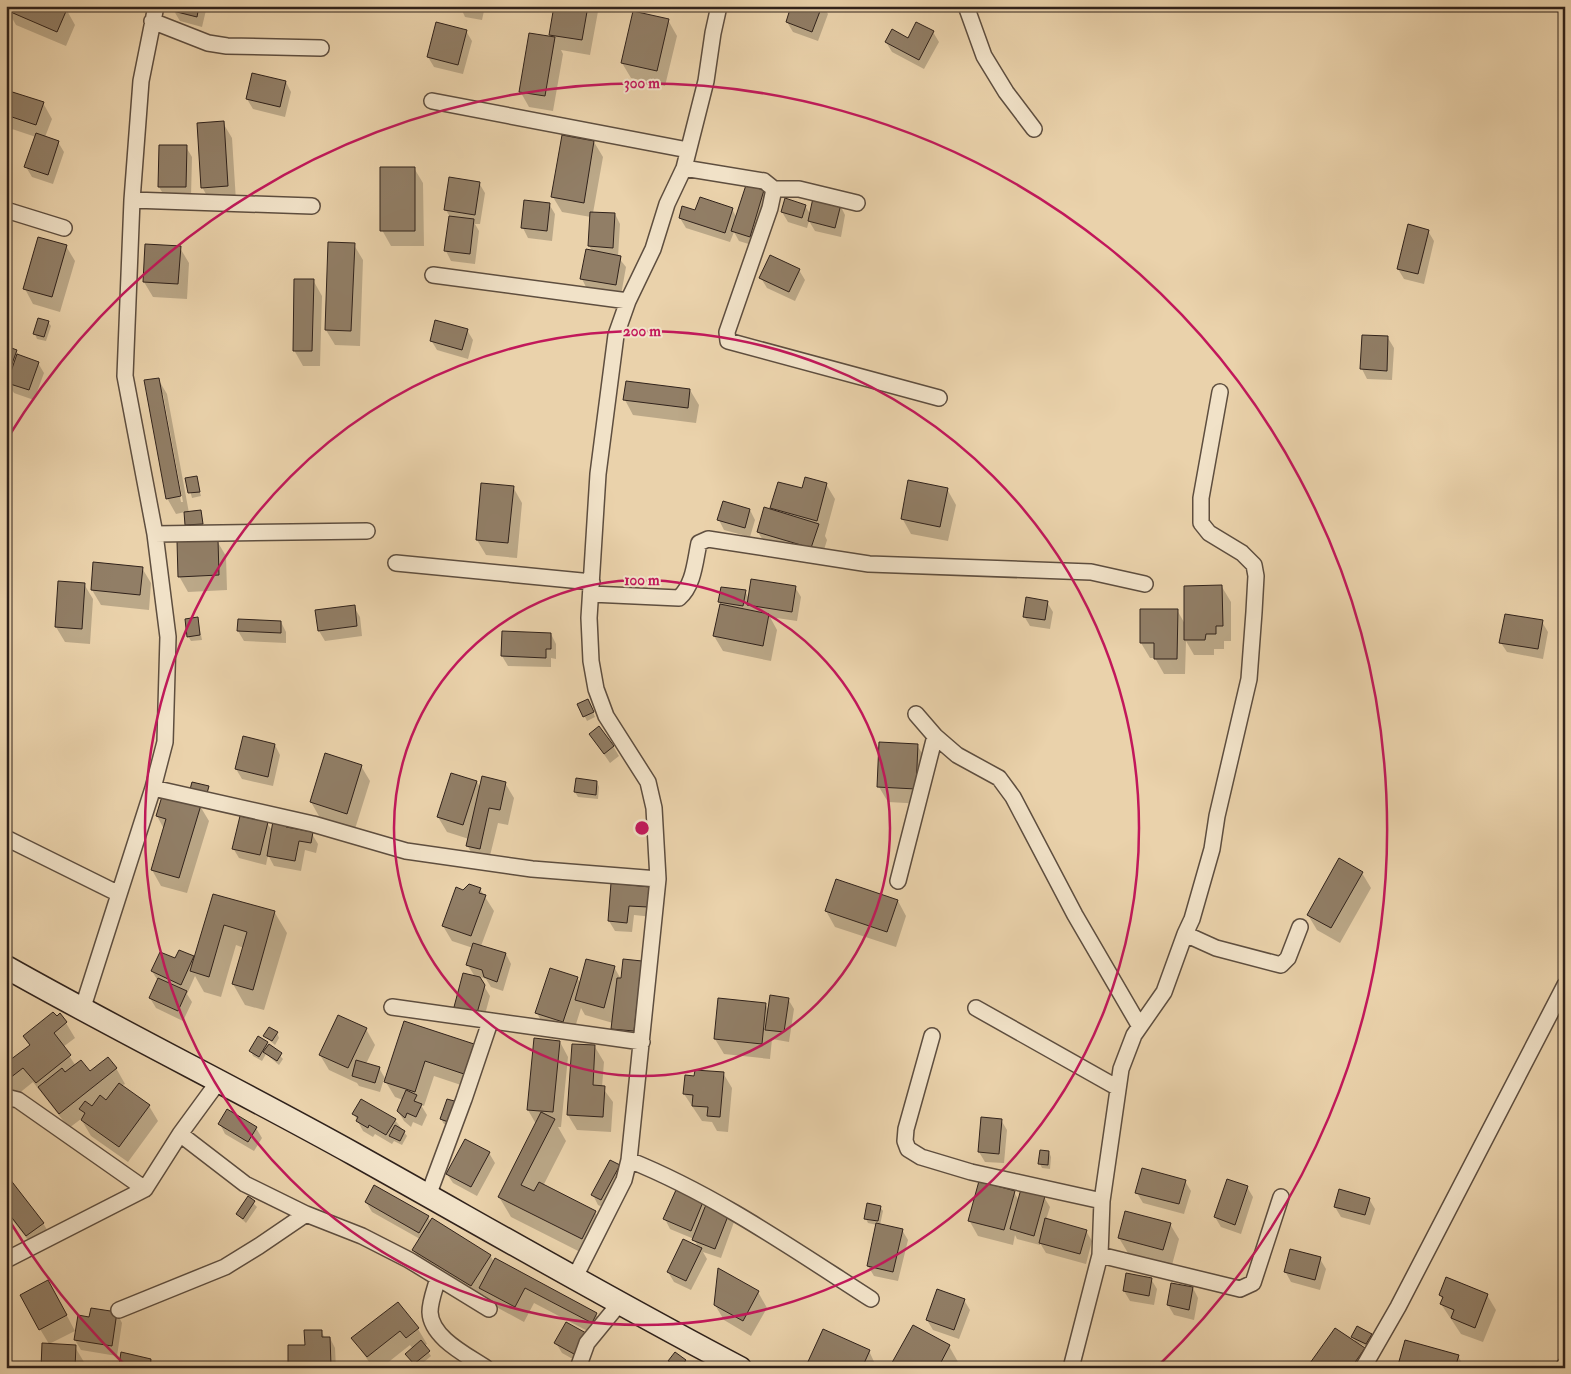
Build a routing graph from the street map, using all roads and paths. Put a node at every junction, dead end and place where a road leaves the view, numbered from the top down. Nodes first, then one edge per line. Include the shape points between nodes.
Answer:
1 (719, 6) edge
2 (966, 6) edge
3 (154, 14) edge
4 (321, 48) dead end
5 (432, 101) dead end
6 (1034, 129) dead end
7 (688, 150) junction
8 (684, 168) junction
9 (774, 189) junction
10 (132, 200) junction
11 (857, 203) dead end
12 (312, 206) dead end
13 (6, 210) edge
14 (64, 228) dead end
15 (433, 275) dead end
16 (628, 301) junction
17 (1220, 392) dead end
18 (938, 398) dead end
19 (367, 531) dead end
20 (155, 534) junction
21 (396, 563) dead end
22 (1145, 584) dead end
23 (592, 588) junction
24 (916, 714) dead end
25 (935, 736) junction
26 (153, 788) junction
27 (6, 838) edge
28 (658, 879) junction
29 (898, 881) dead end
30 (119, 894) junction
31 (1300, 928) dead end
32 (1185, 934) junction
33 (6, 967) edge
34 (1565, 985) edge
35 (392, 1007) dead end
36 (976, 1008) dead end
37 (82, 1010) junction
38 (490, 1022) junction
39 (1139, 1025) junction
40 (932, 1036) dead end
41 (642, 1042) junction
42 (218, 1082) junction
43 (1118, 1088) junction
44 (6, 1097) edge
45 (180, 1134) junction
46 (629, 1160) junction
47 (145, 1189) junction
48 (428, 1196) junction
49 (1281, 1197) dead end
50 (1102, 1201) junction
51 (306, 1214) junction
52 (1100, 1255) junction
53 (6, 1260) edge
54 (575, 1277) junction
55 (438, 1278) junction
56 (871, 1299) dead end
57 (618, 1304) junction
58 (119, 1310) dead end
59 (490, 1310) dead end
60 (486, 1368) edge
61 (578, 1368) edge
62 (740, 1368) edge
63 (1071, 1368) edge
64 (1363, 1368) edge

1 - 7 street via 706,81
2 - 6 street via 984,56
3 - 4 street via 208,43
3 - 10 street via 141,81
5 - 7 street
7 - 8 street
8 - 9 street via 764,181
8 - 16 street via 667,204 653,249
9 - 11 street via 799,189
9 - 18 street via 727,332 728,341
10 - 12 street
10 - 20 street via 125,376
13 - 14 street
15 - 16 street
16 - 23 street via 616,335 603,432
17 - 32 street via 1201,498 1201,523 1209,533 1254,564 1256,576 1249,679 1212,849
19 - 20 street
20 - 26 street via 168,637 165,742
21 - 23 street
22 - 23 street via 1091,572 869,564 708,539 699,543 690,582 679,598
23 - 28 street via 591,652 596,689 606,716 648,782 654,808
24 - 25 street
25 - 29 street
25 - 39 street via 957,755 999,778 1013,797 1075,915
26 - 28 street via 313,824 406,851 532,869
26 - 30 street
27 - 30 street
28 - 41 street
30 - 37 street
31 - 32 street via 1288,958 1280,965 1216,948
32 - 39 street via 1164,992
33 - 37 street
34 - 64 street via 1398,1307
35 - 38 street
36 - 43 street
37 - 42 street
38 - 41 street
38 - 48 street
39 - 43 street via 1126,1054
40 - 50 street via 906,1128 908,1149 921,1157 971,1172
41 - 46 street
42 - 45 street
42 - 48 street
43 - 50 street
44 - 47 street via 18,1100
45 - 47 street
45 - 51 street via 245,1184
46 - 54 street via 624,1180
46 - 56 street via 671,1177 748,1220
47 - 53 street
48 - 54 street
49 - 52 street via 1254,1283 1240,1289
50 - 52 street
51 - 55 street via 362,1236
51 - 58 street via 225,1267
52 - 63 street
54 - 57 street
55 - 59 street
55 - 60 street via 430,1313 435,1329
57 - 61 street via 587,1343
57 - 62 street

